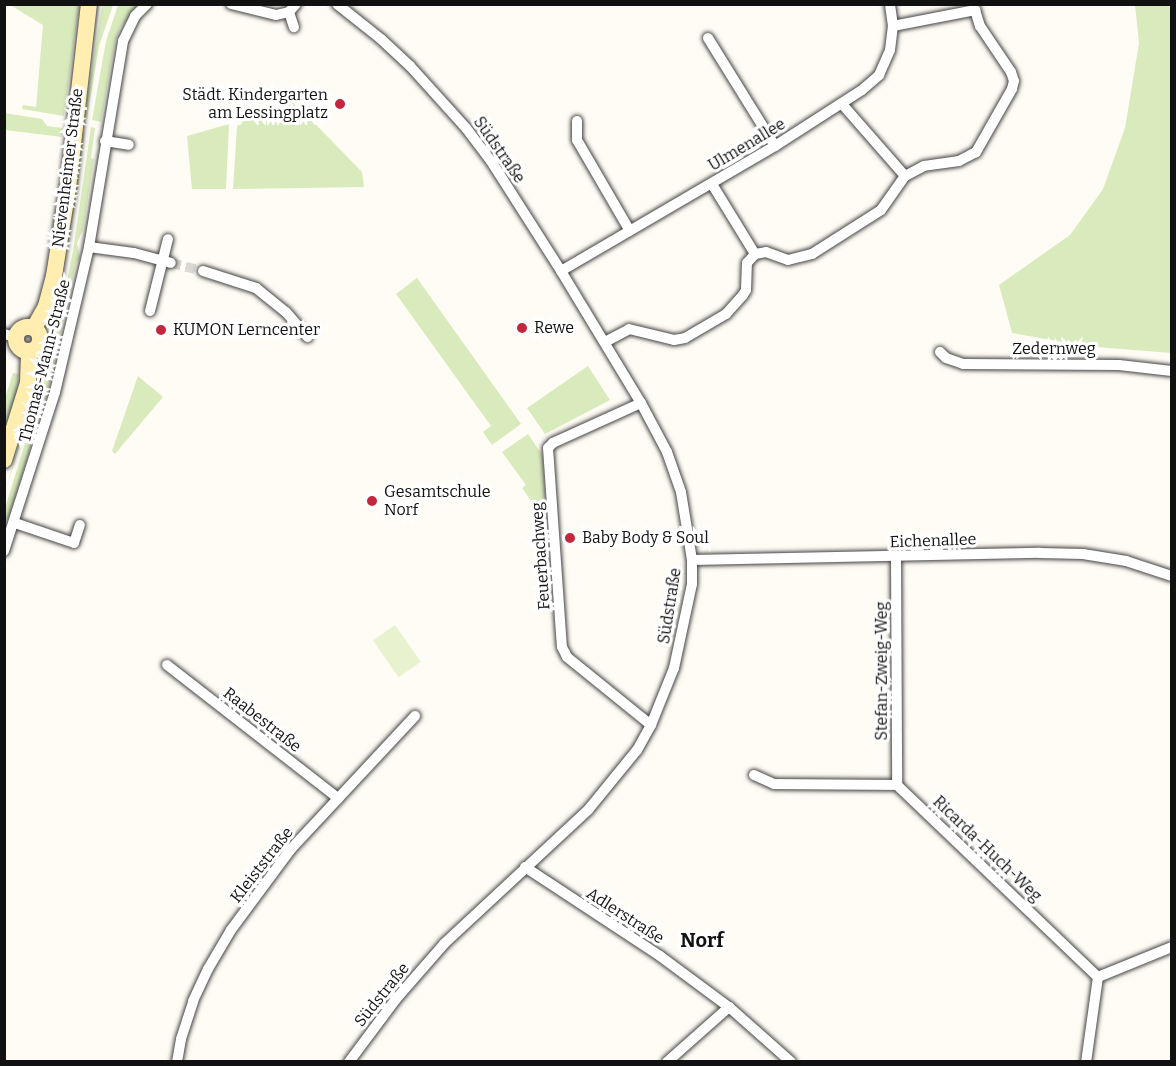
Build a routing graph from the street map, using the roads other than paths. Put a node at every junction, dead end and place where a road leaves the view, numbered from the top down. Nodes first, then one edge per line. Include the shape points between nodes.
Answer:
1 (89, 4) edge
2 (147, 4) edge
3 (231, 4) edge
4 (337, 4) edge
5 (890, 4) edge
6 (975, 7) edge
7 (293, 8) edge
8 (893, 26) junction
9 (294, 27) dead end
10 (708, 38) dead end
11 (842, 104) junction
12 (577, 121) dead end
13 (105, 141) junction
14 (129, 145) dead end
15 (775, 146) junction
16 (905, 176) junction
17 (712, 184) junction
18 (630, 231) junction
19 (168, 239) dead end
20 (88, 247) junction
21 (755, 254) junction
22 (167, 262) junction
23 (203, 271) tunnel mouth
24 (561, 271) junction
25 (150, 311) dead end
26 (34, 328) junction
27 (10, 335) edge
28 (308, 337) dead end
29 (605, 342) junction
30 (29, 352) junction
31 (940, 352) dead end
32 (1172, 371) edge
33 (641, 403) junction
34 (4, 460) edge
35 (15, 523) junction
36 (80, 525) dead end
37 (74, 543) junction
38 (4, 551) edge
39 (70, 554) dead end
40 (896, 557) junction
41 (692, 560) junction
42 (1172, 576) edge
43 (167, 665) dead end
44 (415, 716) dead end
45 (651, 725) junction
46 (754, 775) dead end
47 (897, 785) junction
48 (338, 798) junction
49 (525, 867) junction
50 (1172, 947) edge
51 (1098, 977) junction
52 (729, 1007) junction
53 (177, 1062) edge
54 (349, 1062) edge
55 (667, 1062) edge
56 (791, 1062) edge
57 (1086, 1062) edge

1 - 26 main road, Nievenheimer Straße via 54,276 46,306
2 - 13 street, Thomas-Mann-Straße via 135,16 123,41
3 - 7 street via 276,15
4 - 24 street, Südstraße via 410,66 466,128
5 - 8 street, Ulmenallee
6 - 8 street
6 - 16 street via 980,26 1011,72 1012,88 975,152 959,162 924,166
7 - 9 street
8 - 11 street, Ulmenallee via 890,50 879,75
10 - 15 street
11 - 15 street, Ulmenallee
11 - 16 street
12 - 18 street via 577,140
13 - 14 street
13 - 20 street, Thomas-Mann-Straße
15 - 17 street, Ulmenallee
16 - 21 street via 881,210 812,254 789,260 766,252
17 - 18 street, Ulmenallee
17 - 21 street
18 - 24 street, Ulmenallee
19 - 22 street
20 - 22 street
20 - 35 street, Thomas-Mann-Straße via 55,392
21 - 29 street via 747,263 746,290 736,305 686,338 674,340 629,329
22 - 25 street
23 - 28 street via 256,288 270,297
24 - 29 street, Südstraße
26 - 27 main road via 22,328
26 - 30 main road, Nievenheimer Straße via 40,343
27 - 30 main road via 18,348
29 - 33 street, Südstraße
30 - 34 main road, Nievenheimer Straße via 28,383
31 - 32 street, Zedernweg via 963,364 1119,365
33 - 41 street, Südstraße via 681,492
33 - 45 street, Feuerbachweg via 548,448 562,646 567,657
35 - 37 street
35 - 38 street, Thomas-Mann-Straße
36 - 37 street
37 - 39 street
40 - 41 street, Eichenallee
40 - 42 street, Eichenallee via 1083,555 1126,561
40 - 47 street, Stefan-Zweig-Weg
41 - 45 street, Südstraße via 692,584 674,668
43 - 48 street, Raabestraße
44 - 48 street, Kleiststraße
45 - 49 street, Südstraße via 638,750 605,793
46 - 47 street via 774,784
47 - 51 street, Ricarda-Huch-Weg
48 - 53 street, Kleiststraße via 291,849 220,948 193,1002
49 - 52 street, Adlerstraße via 660,956
49 - 54 street, Südstraße via 421,970
50 - 51 street
51 - 57 street
52 - 55 street
52 - 56 street, Adlerstraße

